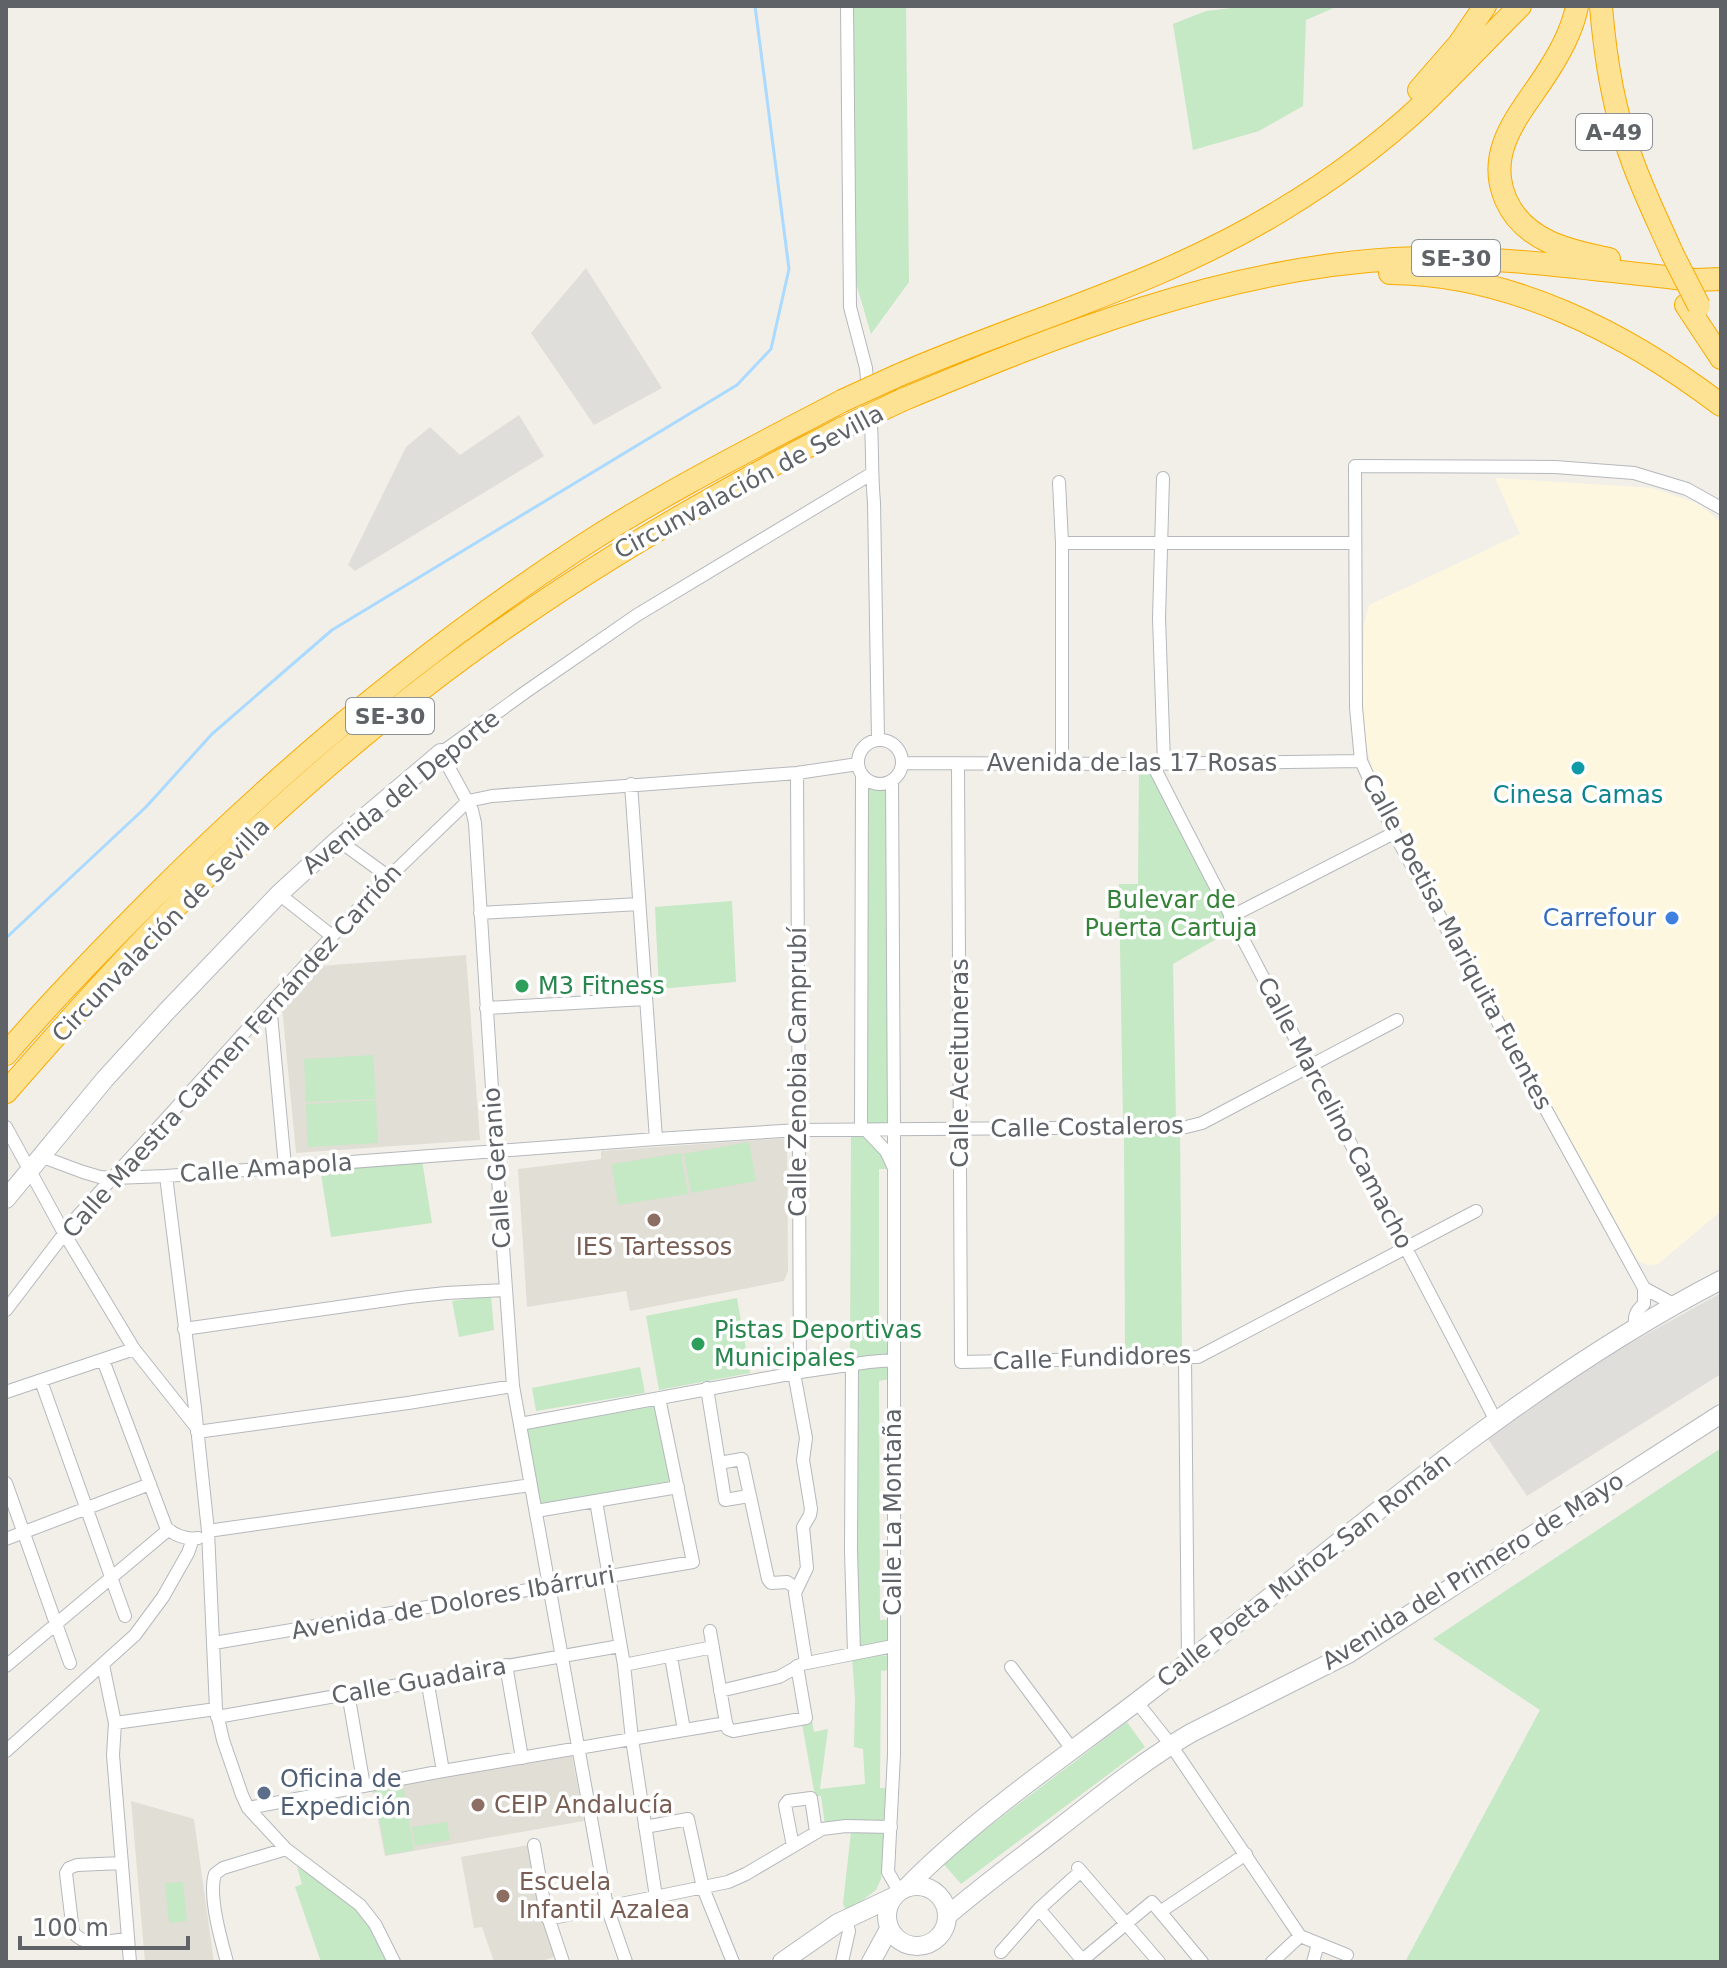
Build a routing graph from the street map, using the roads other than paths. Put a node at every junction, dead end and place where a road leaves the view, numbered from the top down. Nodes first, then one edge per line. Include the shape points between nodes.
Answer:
1 (847, 6) edge
2 (1485, 6) edge
3 (1520, 6) edge
4 (1533, 6) edge
5 (1577, 6) edge
6 (1593, 6) edge
7 (1601, 6) edge
8 (1227, 240) junction
9 (1665, 252) junction
10 (1583, 268) junction
11 (1721, 278) edge
12 (1125, 288) junction
13 (1194, 293) junction
14 (1721, 293) edge
15 (1693, 306) junction
16 (1721, 342) edge
17 (1721, 358) edge
18 (1721, 405) edge
19 (871, 474) junction
20 (1163, 478) dead end
21 (1059, 482) dead end
22 (1721, 508) edge
23 (1062, 543) junction
24 (1161, 543) junction
25 (1355, 543) junction
26 (878, 739) junction
27 (441, 753) junction
28 (1361, 761) junction
29 (903, 763) junction
30 (1062, 763) junction
31 (1158, 763) junction
32 (958, 764) junction
33 (860, 770) junction
34 (797, 773) junction
35 (892, 781) junction
36 (631, 784) junction
37 (468, 801) junction
38 (1394, 833) junction
39 (338, 840) junction
40 (389, 877) junction
41 (279, 894) junction
42 (639, 904) junction
43 (480, 913) junction
44 (1230, 917) junction
45 (332, 936) junction
46 (645, 999) junction
47 (270, 1004) junction
48 (486, 1008) junction
49 (1397, 1020) dead end
50 (6, 1054) edge
51 (1309, 1066) junction
52 (6, 1092) edge
53 (6, 1127) edge
54 (798, 1130) junction
55 (864, 1130) junction
56 (961, 1130) junction
57 (894, 1131) junction
58 (656, 1139) junction
59 (496, 1151) junction
60 (34, 1164) junction
61 (285, 1166) junction
62 (894, 1169) junction
63 (166, 1176) junction
64 (114, 1178) junction
65 (6, 1199) edge
66 (1476, 1211) dead end
67 (64, 1233) junction
68 (1407, 1248) junction
69 (1721, 1280) edge
70 (1644, 1288) junction
71 (505, 1290) junction
72 (1675, 1305) junction
73 (6, 1310) edge
74 (1635, 1328) junction
75 (184, 1329) junction
76 (134, 1349) junction
77 (1185, 1358) junction
78 (103, 1360) junction
79 (893, 1360) junction
80 (961, 1362) joint
81 (852, 1364) junction
82 (797, 1372) junction
83 (41, 1381) junction
84 (513, 1386) junction
85 (707, 1388) junction
86 (6, 1392) edge
87 (193, 1395) junction
88 (659, 1398) junction
89 (175, 1401) junction
90 (1721, 1414) edge
91 (1496, 1421) junction
92 (520, 1424) junction
93 (197, 1430) junction
94 (719, 1463) junction
95 (6, 1483) edge
96 (150, 1484) junction
97 (531, 1485) junction
98 (678, 1487) junction
99 (749, 1496) junction
100 (596, 1501) junction
101 (87, 1508) junction
102 (536, 1511) junction
103 (168, 1530) junction
104 (23, 1533) junction
105 (208, 1534) junction
106 (6, 1539) edge
107 (193, 1539) junction
108 (111, 1577) junction
109 (609, 1577) junction
110 (549, 1587) junction
111 (796, 1588) junction
112 (125, 1616) dead end
113 (54, 1624) junction
114 (710, 1631) dead end
115 (214, 1643) junction
116 (620, 1646) junction
117 (893, 1646) junction
118 (713, 1647) junction
119 (854, 1653) junction
120 (562, 1656) junction
121 (671, 1657) junction
122 (1188, 1661) junction
123 (70, 1663) dead end
124 (802, 1664) junction
125 (103, 1665) junction
126 (506, 1665) junction
127 (624, 1665) junction
128 (6, 1666) edge
129 (1011, 1667) dead end
130 (427, 1679) junction
131 (720, 1691) junction
132 (348, 1693) junction
133 (1136, 1701) junction
134 (216, 1713) junction
135 (115, 1723) junction
136 (726, 1723) junction
137 (684, 1730) junction
138 (632, 1739) junction
139 (1171, 1745) junction
140 (579, 1749) junction
141 (1072, 1749) junction
142 (6, 1751) edge
143 (522, 1758) junction
144 (443, 1771) junction
145 (364, 1786) junction
146 (248, 1808) junction
147 (645, 1827) junction
148 (891, 1827) junction
149 (816, 1832) junction
150 (534, 1845) dead end
151 (793, 1846) junction
152 (286, 1849) junction
153 (1246, 1854) junction
154 (122, 1863) junction
155 (703, 1888) junction
156 (899, 1892) junction
157 (656, 1897) junction
158 (607, 1907) junction
159 (1156, 1907) junction
160 (1039, 1909) junction
161 (851, 1916) junction
162 (947, 1916) junction
163 (548, 1919) junction
164 (1126, 1923) junction
165 (888, 1924) junction
166 (1300, 1936) junction
167 (128, 1939) junction
168 (934, 1941) junction
169 (1318, 1944) junction
170 (1001, 1952) dead end
171 (1347, 1955) dead end
172 (1151, 1959) edge
173 (1082, 1961) edge
174 (130, 1962) edge
175 (227, 1962) edge
176 (394, 1962) edge
177 (563, 1962) edge
178 (626, 1962) edge
179 (733, 1962) edge
180 (782, 1962) edge
181 (842, 1962) edge
182 (871, 1962) edge
183 (923, 1962) edge
184 (1202, 1962) edge
185 (1272, 1962) edge
186 (1313, 1962) edge

1 - 19 street via 850,307 866,368
2 - 8 highway via 1459,44 1381,127
3 - 8 highway, Circunvalación de Sevilla / SE-30 via 1388,135 1316,189
4 - 12 highway via 1432,109 1335,187 1203,263
5 - 11 highway via 1559,54 1505,141 1500,183 1508,205 1533,233 1576,252
6 - 9 highway, A-49 via 1615,138 1628,179
7 - 9 highway via 1604,46 1630,154
8 - 12 highway, Circunvalación de Sevilla / SE-30
9 - 15 highway, A-49
10 - 11 highway, Circunvalación de Sevilla / SE-30
10 - 13 highway, Circunvalación de Sevilla / SE-30 via 1469,258 1394,259 1260,276
10 - 14 highway
12 - 50 highway, Circunvalación de Sevilla / SE-30, bridge via 842,401 702,475 494,606 362,707 204,847
13 - 18 highway via 1378,273 1484,284 1591,323
13 - 52 highway, Circunvalación de Sevilla / SE-30, bridge via 1054,338 843,428 710,498 513,622 380,723 207,876
15 - 16 highway
15 - 17 highway, A-49
19 - 26 street
19 - 27 street, Avenida del Deporte via 637,615
20 - 24 street, Calle Marcelino Camacho
21 - 23 street
22 - 25 street, Calle Poetisa Mariquita Fuentes via 1687,489 1634,473 1555,467 1355,466
23 - 24 street
23 - 30 street
24 - 25 street
24 - 31 street, Calle Marcelino Camacho
25 - 28 street, Calle Poetisa Mariquita Fuentes
26 - 29 street via 893,743
26 - 33 street via 861,751
27 - 37 street, Calle Geranio
27 - 39 main road, Avenida del Deporte
28 - 31 street, Avenida de las 17 Rosas
28 - 38 street, Calle Poetisa Mariquita Fuentes
29 - 32 street, Avenida de las 17 Rosas
29 - 35 street
30 - 31 street, Avenida de las 17 Rosas
30 - 32 street, Avenida de las 17 Rosas
31 - 44 street, Calle Marcelino Camacho
32 - 56 street, Calle Aceituneras
33 - 34 street
33 - 35 street via 871,783
33 - 55 street
34 - 36 street
34 - 54 street, Calle Zenobia Camprubí
35 - 57 street, Calle La Montaña
36 - 37 street
36 - 42 street
37 - 40 street, Calle Maestra Carmen Fernández Carrión
37 - 43 street, Calle Geranio via 475,823
38 - 44 street
38 - 70 street, Calle Poetisa Mariquita Fuentes
39 - 40 street
39 - 41 main road, Avenida del Deporte
40 - 45 street, Calle Maestra Carmen Fernández Carrión
41 - 45 street
41 - 60 main road, Avenida del Deporte via 157,1022
42 - 43 street
42 - 46 street
43 - 48 street, Calle Geranio
44 - 51 street, Calle Marcelino Camacho
45 - 47 street, Calle Maestra Carmen Fernández Carrión
46 - 48 street
46 - 58 street
47 - 61 street
47 - 64 street, Calle Maestra Carmen Fernández Carrión
48 - 59 street, Calle Geranio
49 - 51 street, Calle Costaleros
51 - 56 street, Calle Costaleros via 1186,1127
51 - 68 street, Calle Marcelino Camacho
53 - 60 street
54 - 55 street, Calle Costaleros
54 - 58 street, Calle Costaleros
54 - 82 street, Calle Zenobia Camprubí
55 - 57 street, Calle Costaleros
55 - 62 street via 886,1151
56 - 57 street, Calle Costaleros
56 - 80 street, Calle Aceituneras
57 - 62 street, Calle La Montaña
58 - 59 street, Calle Amapola
59 - 61 street, Calle Amapola
59 - 71 street, Calle Geranio
60 - 64 street, Calle Amapola
60 - 65 main road, Avenida del Deporte
60 - 67 street
61 - 63 street, Calle Amapola
62 - 79 street, Calle La Montaña
63 - 64 street, Calle Amapola
63 - 75 street
64 - 67 street, Calle Maestra Carmen Fernández Carrión
66 - 68 street, Calle Fundidores
67 - 73 street, Calle Maestra Carmen Fernández Carrión
67 - 76 street
68 - 77 street, Calle Fundidores via 1208,1353
68 - 91 street, Calle Marcelino Camacho
69 - 72 main road, Calle Poeta Muñoz San Román
70 - 72 street
70 - 74 street
71 - 75 street via 409,1297
71 - 84 street, Calle Geranio
72 - 74 main road, Calle Poeta Muñoz San Román
74 - 91 main road, Calle Poeta Muñoz San Román
75 - 87 street
76 - 78 street
76 - 89 street
77 - 80 street, Calle Fundidores
77 - 122 street
78 - 83 street
78 - 96 street
79 - 81 street
79 - 117 street, Calle La Montaña
81 - 82 street
81 - 119 street, Calle La Montaña
82 - 85 street
82 - 111 street, Calle Zenobia Camprubí via 811,1509 802,1532 807,1568
83 - 86 street
83 - 101 street
84 - 92 street, Calle Geranio
84 - 93 street
85 - 88 street
85 - 94 street
87 - 89 street via 184,1403
87 - 93 street
88 - 92 street
88 - 98 street
89 - 93 street
90 - 139 main road, Avenida del Primero de Mayo via 1348,1654
91 - 122 main road, Calle Poeta Muñoz San Román
92 - 97 street, Calle Geranio
93 - 105 street
94 - 99 street via 742,1459
94 - 99 street via 725,1500
95 - 104 street
96 - 101 street
96 - 103 street
97 - 102 street, Calle Geranio
97 - 105 street
98 - 100 street
98 - 109 street, Avenida de Dolores Ibárruri via 693,1562
99 - 111 street via 768,1579
100 - 102 street
100 - 109 street
101 - 104 street
101 - 108 street
102 - 110 street, Calle Geranio
103 - 107 street
103 - 108 street
104 - 106 street
104 - 113 street
105 - 107 street
105 - 115 street
107 - 125 street via 153,1613
108 - 112 street
108 - 113 street
109 - 110 street, Avenida de Dolores Ibárruri
109 - 116 street
110 - 115 street, Avenida de Dolores Ibárruri
110 - 120 street, Calle Geranio
111 - 124 street, Calle Zenobia Camprubí
113 - 123 street
113 - 128 street
114 - 118 street
115 - 134 street
116 - 120 street, Calle Guadaira
116 - 127 street
117 - 119 street
117 - 148 street, Calle La Montaña
118 - 121 street
118 - 131 street
119 - 124 street
120 - 126 street, Calle Guadaira
120 - 140 street, Calle Geranio
121 - 127 street
121 - 137 street
122 - 133 main road, Calle Poeta Muñoz San Román
124 - 131 street via 779,1677
124 - 136 street, Calle Zenobia Camprubí via 806,1718 736,1731
125 - 135 street
125 - 142 street
126 - 130 street, Calle Guadaira
126 - 143 street
127 - 138 street
129 - 141 street
130 - 132 street, Calle Guadaira
130 - 144 street
131 - 136 street
132 - 134 street, Calle Guadaira
132 - 145 street
133 - 139 street
133 - 141 main road, Calle Poeta Muñoz San Román
134 - 135 street, Calle Guadaira
134 - 146 street
135 - 154 street
136 - 137 street
137 - 138 street
138 - 140 street
138 - 147 street
139 - 153 street
139 - 162 main road, Avenida del Primero de Mayo
140 - 143 street
140 - 158 street, Calle Geranio
141 - 156 main road, Calle Poeta Muñoz San Román
143 - 144 street
144 - 145 street
145 - 146 street
146 - 152 street
147 - 155 street via 688,1819
147 - 157 street
148 - 149 street via 830,1827
148 - 156 street, Calle La Montaña via 888,1872
149 - 151 street
149 - 151 street via 811,1798 788,1801
150 - 163 street
151 - 155 street via 746,1874
152 - 175 street via 215,1874 219,1934
152 - 176 street via 360,1905
153 - 159 street
153 - 166 street
154 - 167 street
154 - 167 street via 77,1865 66,1873 73,1932 79,1940
155 - 157 street
155 - 179 street
156 - 161 main road
156 - 162 main road via 916,1886 934,1891
156 - 165 main road via 887,1912
157 - 158 street
158 - 163 street
158 - 178 street, Calle Geranio
159 - 164 street
159 - 184 street
160 - 164 street via 1080,1870
160 - 170 street
160 - 173 street
161 - 165 main road
161 - 180 main road
161 - 181 street
162 - 168 main road
163 - 177 street
164 - 172 street
164 - 173 street
165 - 168 main road via 904,1943
165 - 182 main road
166 - 169 street
166 - 185 street
167 - 174 street
168 - 183 main road
169 - 171 street
169 - 186 street

